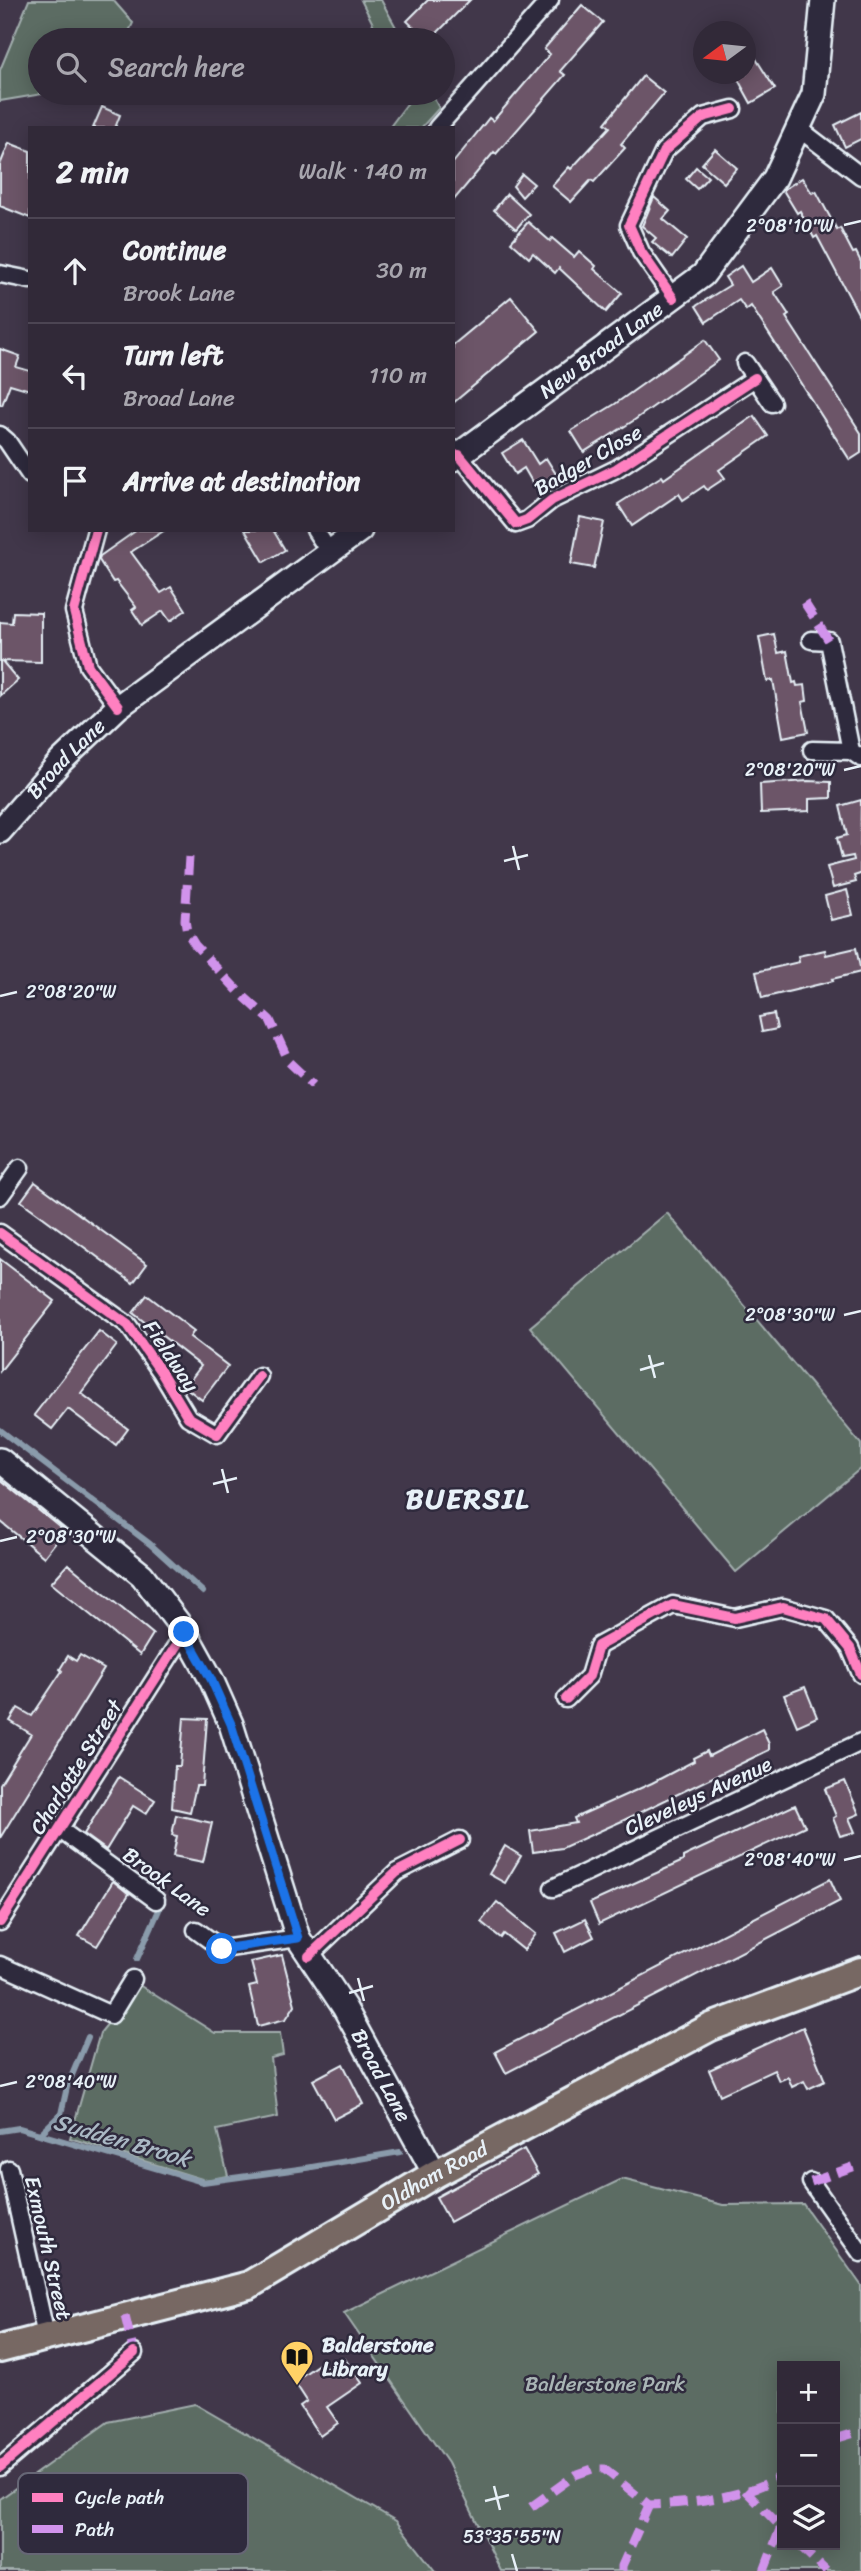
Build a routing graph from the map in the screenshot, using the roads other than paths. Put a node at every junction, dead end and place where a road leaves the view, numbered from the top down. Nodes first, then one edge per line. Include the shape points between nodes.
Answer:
1 (550, 0) edge
2 (823, 0) edge
3 (733, 109) dead end
4 (439, 126) edge
5 (798, 128) junction
6 (861, 176) edge
7 (0, 274) edge
8 (28, 280) edge
9 (673, 298) junction
10 (745, 363) dead end
11 (755, 378) junction
12 (772, 403) dead end
13 (0, 435) edge
14 (456, 457) edge
15 (28, 472) edge
16 (95, 532) edge
17 (316, 532) edge
18 (357, 532) edge
19 (330, 553) junction
20 (811, 640) dead end
21 (118, 707) junction
22 (811, 750) dead end
23 (856, 754) edge
24 (0, 831) edge
25 (20, 1168) dead end
26 (0, 1196) edge
27 (0, 1233) edge
28 (259, 1376) dead end
29 (0, 1460) edge
30 (184, 1632) junction
31 (861, 1674) edge
32 (566, 1699) dead end
33 (861, 1742) edge
34 (59, 1829) junction
35 (460, 1840) dead end
36 (553, 1888) dead end
37 (156, 1900) dead end
38 (0, 1922) edge
39 (196, 1930) dead end
40 (304, 1947) junction
41 (0, 1965) edge
42 (861, 1971) edge
43 (133, 1979) dead end
44 (9, 2169) dead end
45 (435, 2174) junction
46 (811, 2182) dead end
47 (861, 2253) edge
48 (46, 2336) junction
49 (0, 2349) edge
50 (134, 2353) dead end
51 (0, 2466) edge

1 - 4 street
2 - 5 main road, New Broad Lane via 814,94
3 - 9 street via 703,117 664,151 629,225 641,252
5 - 6 street
5 - 9 main road, New Broad Lane via 775,178 703,275
7 - 8 street
9 - 14 main road, New Broad Lane
10 - 11 street
11 - 12 street
11 - 14 street, Badger Close via 616,469 552,500 516,524
13 - 15 street
16 - 21 street, Broad Lane via 74,611 88,666
17 - 19 street
18 - 19 main road
19 - 21 main road
20 - 23 street via 834,638
21 - 24 main road, Broad Lane via 61,761
22 - 23 street
25 - 26 street
27 - 28 street, Fieldway via 128,1325 188,1417 217,1434
29 - 30 main road, Broad Lane via 142,1575
30 - 34 street, Charlotte Street
30 - 40 main road, Broad Lane via 231,1724
31 - 32 street via 850,1648 826,1619 783,1607 735,1618 673,1605 598,1646 589,1676
33 - 36 street, Cleveleys Avenue
34 - 37 street, Brook Lane
34 - 38 street, Charlotte Street
35 - 40 street via 397,1872
39 - 40 street, Brook Lane via 222,1949
40 - 45 main road, Broad Lane via 344,2007
41 - 43 street via 111,2015
42 - 45 main road, Oldham Road via 711,2027
44 - 48 street, Exmouth Street
45 - 48 main road, Oldham Road via 249,2285
46 - 47 street
48 - 49 main road, Oldham Road
50 - 51 street

